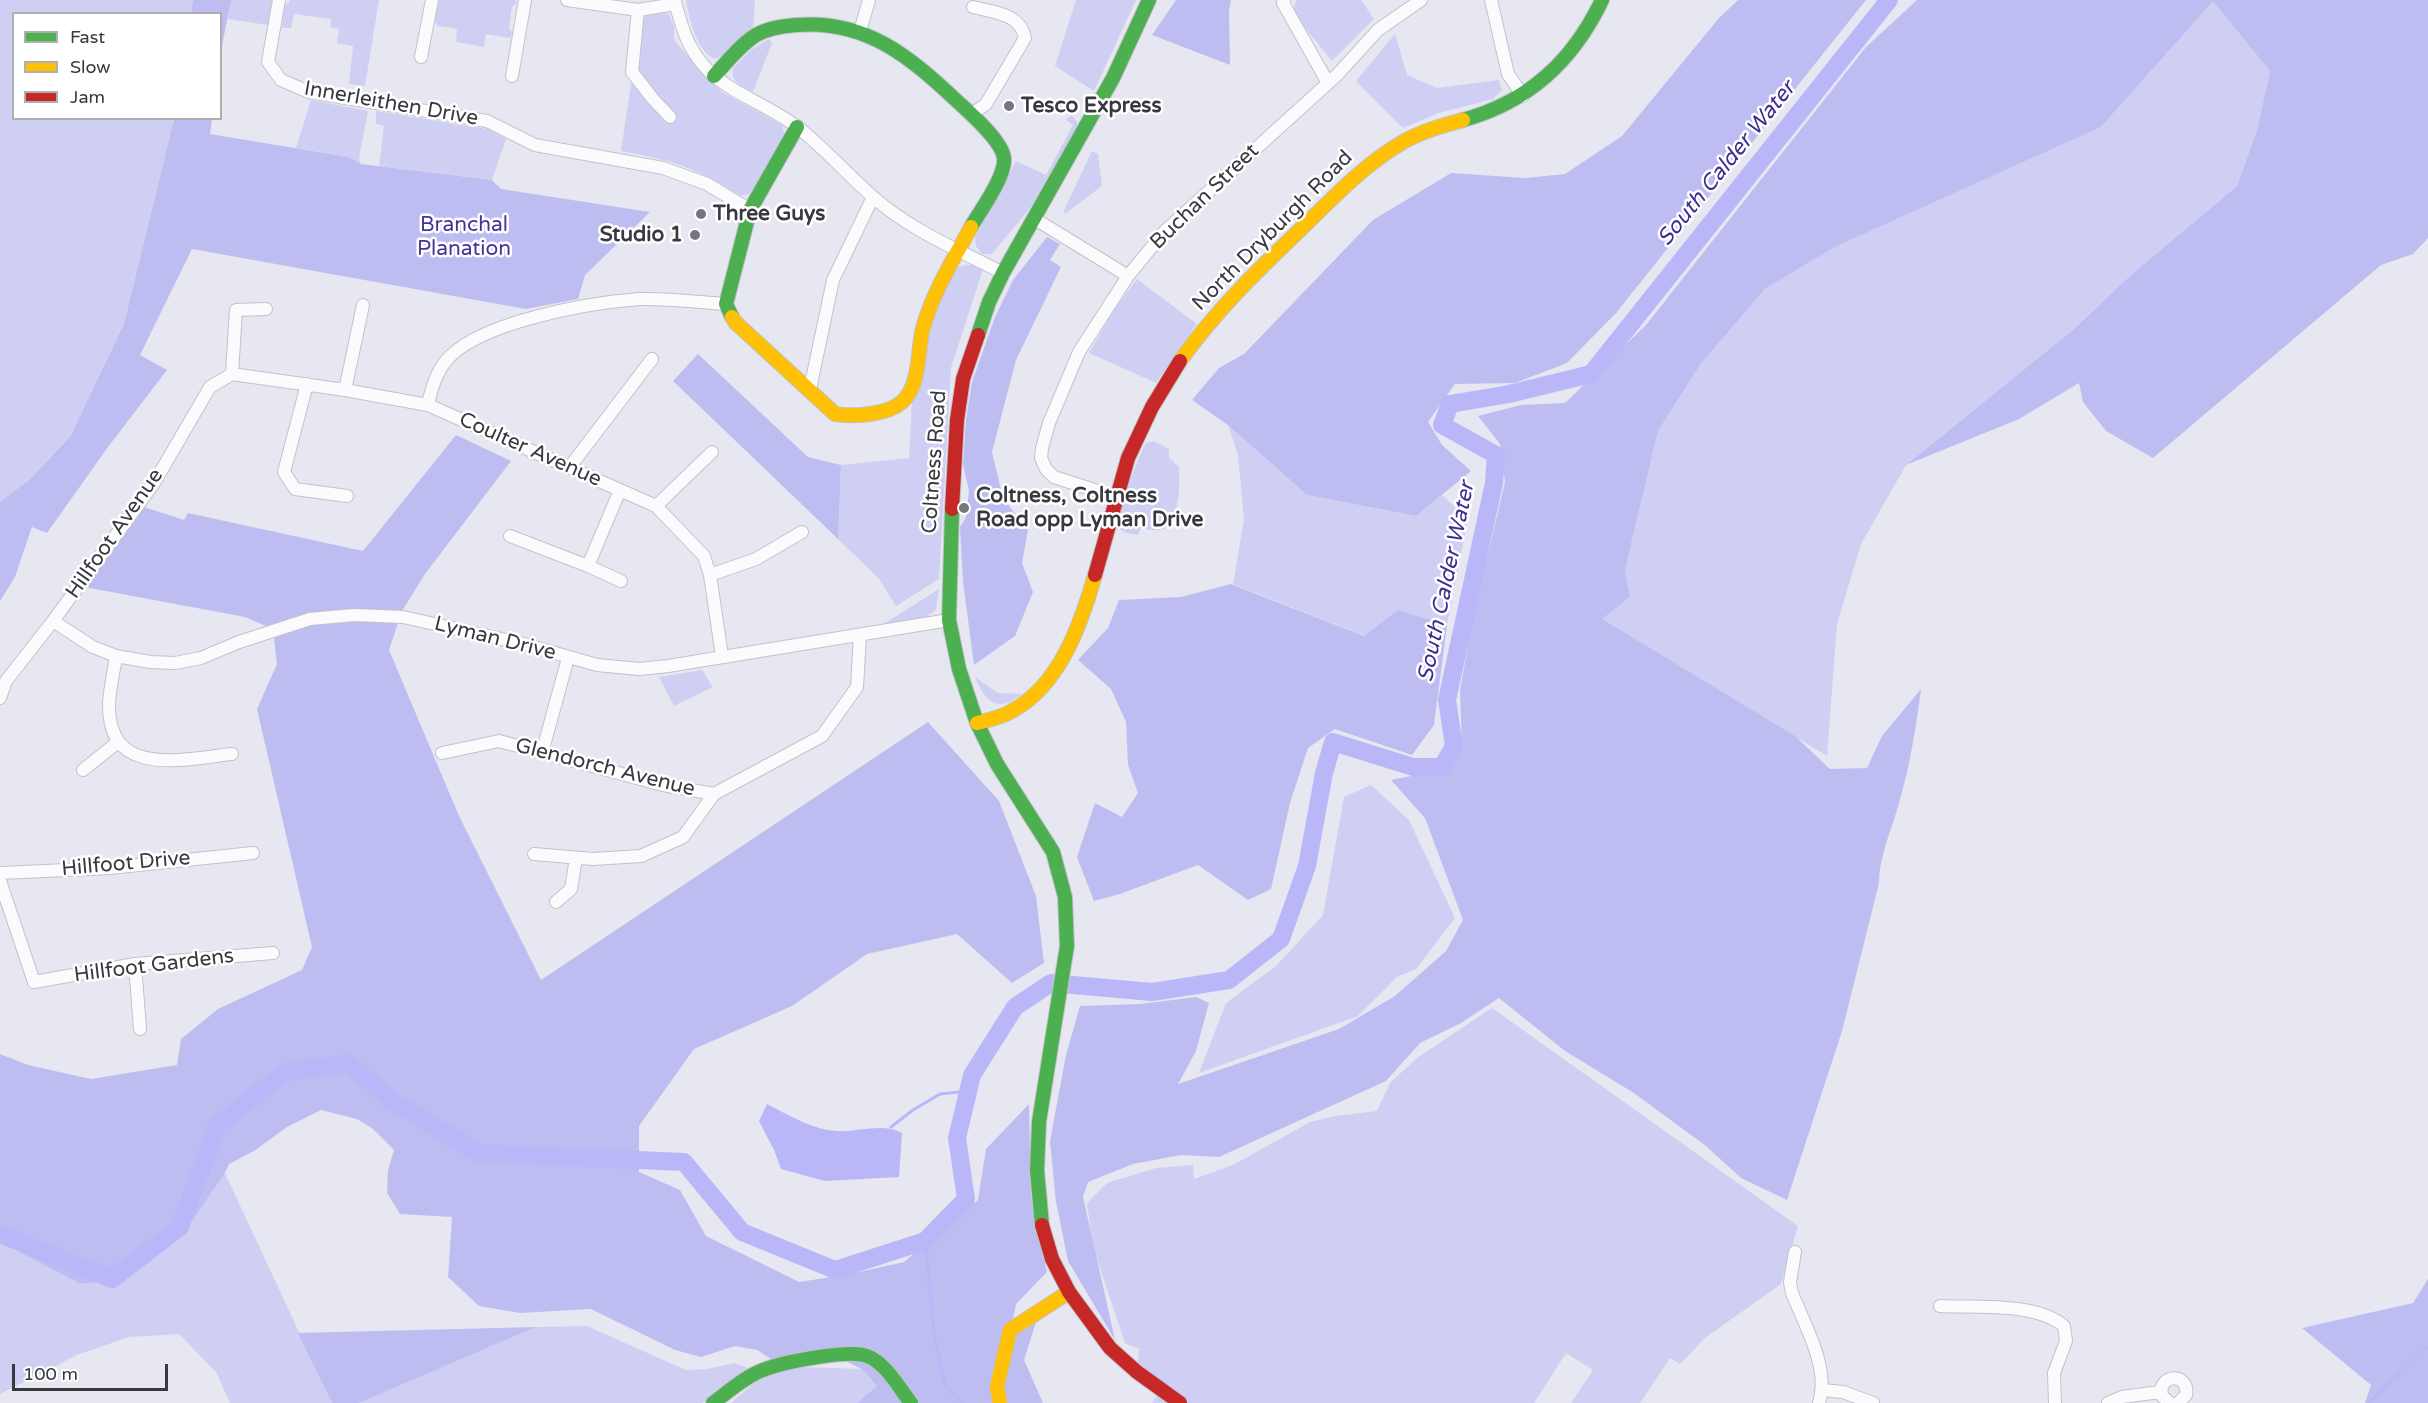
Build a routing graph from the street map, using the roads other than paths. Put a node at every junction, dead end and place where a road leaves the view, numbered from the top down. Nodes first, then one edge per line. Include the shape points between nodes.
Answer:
1 (279, 0) edge
2 (432, 0) edge
3 (525, 0) edge
4 (567, 0) edge
5 (869, 0) edge
6 (1149, 0) edge
7 (1284, 0) edge
8 (1421, 0) edge
9 (1491, 0) edge
10 (1602, 0) edge
11 (675, 2) edge
12 (974, 7) dead end
13 (638, 10) junction
14 (860, 31) junction
15 (422, 57) dead end
16 (512, 76) dead end
17 (714, 76) junction
18 (1328, 83) junction
19 (1523, 96) junction
20 (971, 115) junction
21 (670, 117) dead end
22 (797, 127) junction
23 (873, 197) junction
24 (750, 210) junction
25 (1035, 219) junction
26 (960, 250) junction
27 (1003, 273) junction
28 (1128, 276) junction
29 (726, 304) junction
30 (363, 305) dead end
31 (266, 309) dead end
32 (652, 359) dead end
33 (232, 374) junction
34 (307, 384) junction
35 (810, 389) junction
36 (345, 390) junction
37 (428, 405) junction
38 (712, 452) dead end
39 (569, 468) junction
40 (620, 490) junction
41 (347, 496) dead end
42 (1116, 497) junction
43 (656, 506) junction
44 (802, 532) dead end
45 (510, 536) dead end
46 (588, 566) junction
47 (710, 575) junction
48 (621, 581) dead end
49 (949, 620) junction
50 (53, 621) junction
51 (860, 635) junction
52 (116, 656) junction
53 (722, 656) junction
54 (568, 658) junction
55 (0, 698) edge
56 (977, 723) junction
57 (118, 742) junction
58 (442, 753) dead end
59 (542, 753) junction
60 (232, 754) dead end
61 (83, 770) dead end
62 (714, 794) junction
63 (252, 853) dead end
64 (534, 854) dead end
65 (576, 858) junction
66 (0, 873) edge
67 (0, 881) edge
68 (556, 902) dead end
69 (273, 953) dead end
70 (135, 964) junction
71 (140, 1029) dead end
72 (1795, 1252) dead end
73 (1069, 1292) junction
74 (1940, 1306) dead end
75 (1823, 1390) junction
76 (2160, 1392) junction
77 (713, 1403) edge
78 (911, 1403) edge
79 (1000, 1403) edge
80 (1180, 1403) edge
81 (1819, 1403) edge
82 (1873, 1403) edge
83 (2055, 1403) edge
84 (2108, 1403) edge
85 (2170, 1403) edge
86 (2178, 1403) edge

1 - 24 street, Innerleithen Drive via 268,62 281,80 309,92 487,121 535,145 663,168 707,184
2 - 15 street
3 - 16 street
4 - 13 street
5 - 14 street
6 - 25 street, Coltness Road via 1113,78
7 - 18 street
8 - 18 street, Buchan Street via 1378,30
9 - 19 street via 1508,74
10 - 19 street, North Dryburgh Road via 1575,49
11 - 13 street
11 - 17 street via 694,52
12 - 20 street via 1016,19 1025,39 986,104
13 - 21 street via 632,72
14 - 17 street via 807,23 775,28 753,36
14 - 20 street via 904,53
17 - 22 street
18 - 28 street, Buchan Street via 1164,232
19 - 42 street, North Dryburgh Road via 1492,111 1428,130 1380,156 1227,301 1153,402
20 - 26 street via 1003,154 1004,168
22 - 23 street
22 - 24 street
23 - 26 street via 903,220
23 - 35 street via 832,279
24 - 29 street
25 - 27 street, Coltness Road
25 - 28 street
26 - 27 street
26 - 35 street via 935,296 923,328 912,389 903,402 889,410 846,416 836,414
27 - 49 street, Coltness Road via 963,379 957,420
28 - 42 street, Buchan Street via 1079,352 1049,423 1041,458 1054,477
29 - 35 street via 735,322
29 - 37 street via 640,299 591,305 507,324 461,348 446,361
30 - 36 street
31 - 33 street via 236,310
32 - 39 street
33 - 34 street, Coulter Avenue
33 - 50 street, Hillfoot Avenue via 210,387 154,483
34 - 36 street, Coulter Avenue
34 - 41 street via 284,472 295,489
36 - 37 street, Coulter Avenue
37 - 39 street, Coulter Avenue
38 - 43 street
39 - 40 street, Coulter Avenue
40 - 43 street, Coulter Avenue
40 - 46 street
42 - 56 street, North Dryburgh Road via 1088,600 1066,652 1028,701 1001,716
43 - 47 street, Coulter Avenue via 704,556
44 - 47 street via 756,558
45 - 46 street
46 - 48 street
47 - 53 street, Coulter Avenue
49 - 51 street, Lyman Drive
49 - 56 street, Coltness Road via 959,669
50 - 52 street, Lyman Drive
50 - 55 street, Hillfoot Avenue via 6,681
51 - 53 street, Lyman Drive
51 - 62 street, Glendorch Avenue via 857,687 822,736
52 - 54 street, Lyman Drive via 150,662 184,661 310,620 354,615 403,617
52 - 57 street via 109,706
53 - 54 street, Lyman Drive via 639,669
54 - 59 street
56 - 73 street, Coltness Road via 997,764 1053,852 1065,897 1067,946 1040,1113 1037,1170 1040,1217 1052,1259
57 - 60 street via 134,755 156,762
57 - 61 street
58 - 59 street, Glendorch Avenue via 499,741
59 - 62 street, Glendorch Avenue via 663,785
62 - 65 street via 683,837 641,856
63 - 66 street, Hillfoot Drive via 110,868
64 - 65 street
65 - 68 street via 571,889
67 - 70 street, Hillfoot Gardens via 34,982
69 - 70 street, Hillfoot Gardens
70 - 71 street
72 - 75 street via 1792,1293 1819,1365
73 - 79 street via 1010,1330 997,1388
73 - 80 street, Coltness Road via 1110,1348
74 - 83 street via 2034,1312 2052,1317 2064,1326 2066,1341 2054,1373
75 - 81 street
75 - 82 street via 1843,1392
76 - 84 street
76 - 85 street
76 - 86 street via 2162,1383 2169,1378 2182,1380 2187,1391
77 - 78 street via 761,1370 803,1359 857,1354 879,1363

